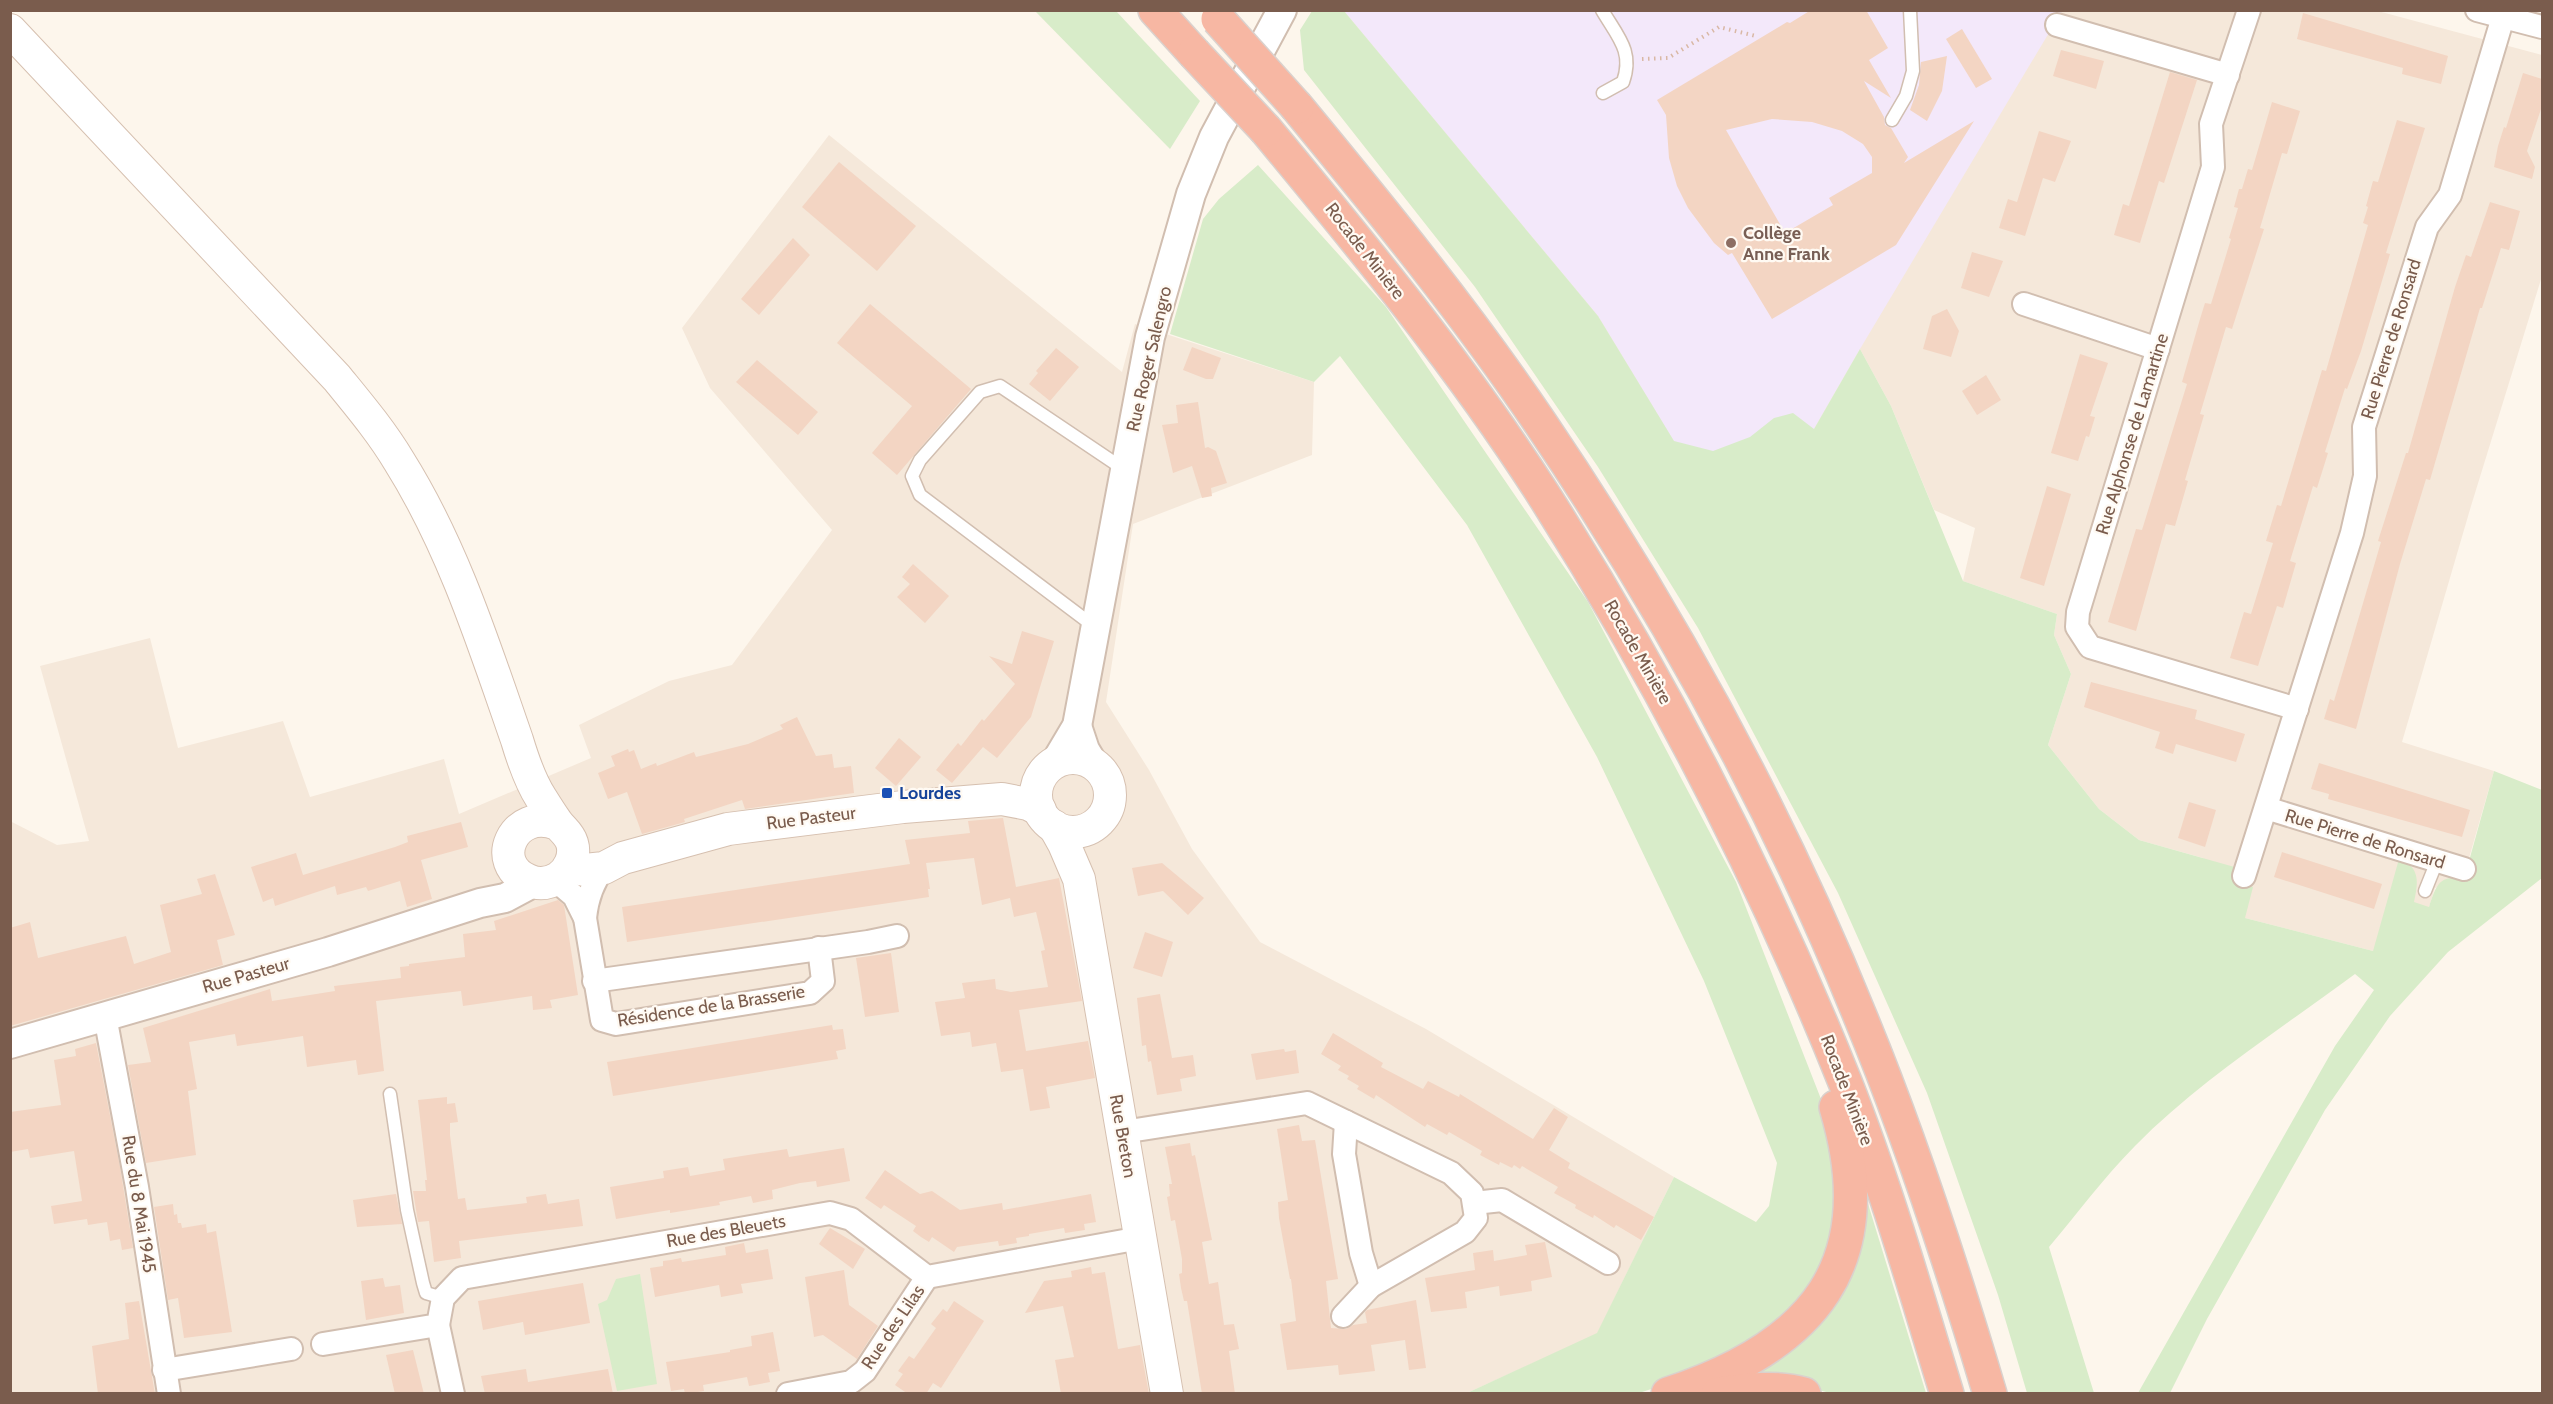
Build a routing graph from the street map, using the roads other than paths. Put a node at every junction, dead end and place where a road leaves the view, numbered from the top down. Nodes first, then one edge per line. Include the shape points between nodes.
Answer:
1 (1155, 10) edge
2 (1282, 10) edge
3 (1602, 10) edge
4 (1910, 10) edge
5 (2249, 10) edge
6 (2477, 10) edge
7 (1214, 15) edge
8 (2503, 17) junction
9 (2057, 25) dead end
10 (2542, 27) edge
11 (10, 30) edge
12 (2228, 75) junction
13 (1604, 93) dead end
14 (1892, 120) dead end
15 (2024, 304) dead end
16 (2158, 349) junction
17 (1125, 470) junction
18 (1096, 628) junction
19 (2297, 709) junction
20 (1077, 726) junction
21 (525, 763) junction
22 (1094, 765) junction
23 (1048, 771) junction
24 (1002, 799) junction
25 (2266, 808) junction
26 (1047, 818) junction
27 (1099, 822) junction
28 (562, 829) junction
29 (514, 843) junction
30 (2438, 861) junction
31 (614, 863) junction
32 (2464, 869) dead end
33 (553, 876) junction
34 (2244, 876) dead end
35 (1079, 879) junction
36 (2425, 891) dead end
37 (480, 903) junction
38 (585, 918) junction
39 (897, 936) dead end
40 (819, 948) junction
41 (1790, 951) junction
42 (594, 981) junction
43 (105, 1016) junction
44 (10, 1044) edge
45 (390, 1094) dead end
46 (1346, 1122) junction
47 (1123, 1132) junction
48 (1474, 1203) junction
49 (1140, 1238) junction
50 (1608, 1263) dead end
51 (927, 1277) junction
52 (1371, 1286) junction
53 (443, 1298) junction
54 (1343, 1316) dead end
55 (438, 1325) junction
56 (323, 1344) dead end
57 (291, 1349) dead end
58 (164, 1370) junction
59 (169, 1394) edge
60 (453, 1394) edge
61 (788, 1394) edge
62 (1167, 1394) edge
63 (1668, 1394) edge
64 (1718, 1394) edge
65 (1804, 1394) edge
66 (1947, 1394) edge
67 (1990, 1394) edge

1 - 41 highway, Rocade Minière, bridge via 1266,130 1385,275 1472,390 1542,493 1694,752
2 - 17 street, Rue Roger Salengro via 1214,137 1191,194 1150,337
3 - 13 lane via 1627,53 1623,82
4 - 14 lane via 1913,70
5 - 12 street, Rue Alphonse de Lamartine
6 - 8 street
7 - 67 highway, Rocade Minière, bridge via 1297,107 1445,291 1540,422 1632,566 1722,724 1797,875 1860,1015 1948,1252
8 - 10 street
8 - 19 street, Rue Pierre de Ronsard via 2450,195 2427,227 2364,427 2365,476 2352,534
9 - 12 street
11 - 21 main road via 337,378 375,425 417,492 463,588
12 - 16 street, Rue Alphonse de Lamartine via 2211,124 2213,166
15 - 16 street
16 - 19 street, Rue Alphonse de Lamartine via 2078,612 2077,627 2090,647
17 - 18 street, Rue Roger Salengro
17 - 18 lane via 1000,386 980,392 921,460 912,476 920,495
18 - 20 street, Rue Roger Salengro
19 - 25 street, Rue Pierre de Ronsard
20 - 22 street
20 - 23 street, Rue Roger Salengro
21 - 28 main road via 540,796
21 - 29 main road via 522,813
22 - 23 main road via 1082,759 1068,759
22 - 27 main road via 1104,774 1110,792 1107,812
23 - 24 main road, Rue Pasteur
23 - 26 main road via 1037,788
24 - 26 main road, Rue Pasteur via 1028,804
24 - 31 main road, Rue Pasteur via 728,829
25 - 30 street, Rue Pierre de Ronsard
25 - 34 street, Rue Pierre de Ronsard
26 - 27 main road via 1065,831 1077,832
26 - 35 main road, Rue Breton
27 - 35 main road, Rue Breton
28 - 29 main road via 537,819
28 - 31 main road via 603,852
28 - 33 main road via 573,850
29 - 33 main road via 517,873
29 - 37 street via 500,879
30 - 32 street, Rue Pierre de Ronsard
30 - 36 lane
31 - 33 main road, Rue Pasteur
31 - 38 street via 597,876 587,899
33 - 37 street, Rue Pasteur via 505,898
33 - 38 street, Résidence de la Brasserie via 574,896
35 - 47 main road, Rue Breton
37 - 43 street, Rue Pasteur via 328,952
38 - 42 street, Résidence de la Brasserie
39 - 40 street
40 - 42 street
40 - 42 street, Résidence de la Brasserie via 823,981 810,993 616,1024 602,1020
41 - 63 highway via 1807,1025 1841,1125 1850,1218 1844,1246 1834,1279 1784,1337 1730,1370
41 - 66 highway, Rocade Minière via 1846,1084 1889,1203
43 - 44 street, Rue Pasteur
43 - 58 street, Rue du 8 Mai 1945 via 137,1188
45 - 53 lane via 407,1210 423,1283 426,1293
46 - 47 street via 1307,1103
46 - 48 street via 1451,1173 1472,1193
46 - 52 street via 1344,1155
47 - 49 main road, Rue Breton
48 - 50 street via 1502,1200
48 - 52 street via 1476,1218 1465,1232
49 - 51 street
49 - 62 main road, Rue Breton
51 - 53 street, Rue des Bleuets via 851,1219 830,1213 462,1278
51 - 61 street, Rue des Lilas via 865,1371 851,1382
52 - 54 street
53 - 55 street
55 - 56 street
55 - 60 street
57 - 58 street
58 - 59 street, Rue du 8 Mai 1945
64 - 65 highway via 1750,1390 1792,1390

